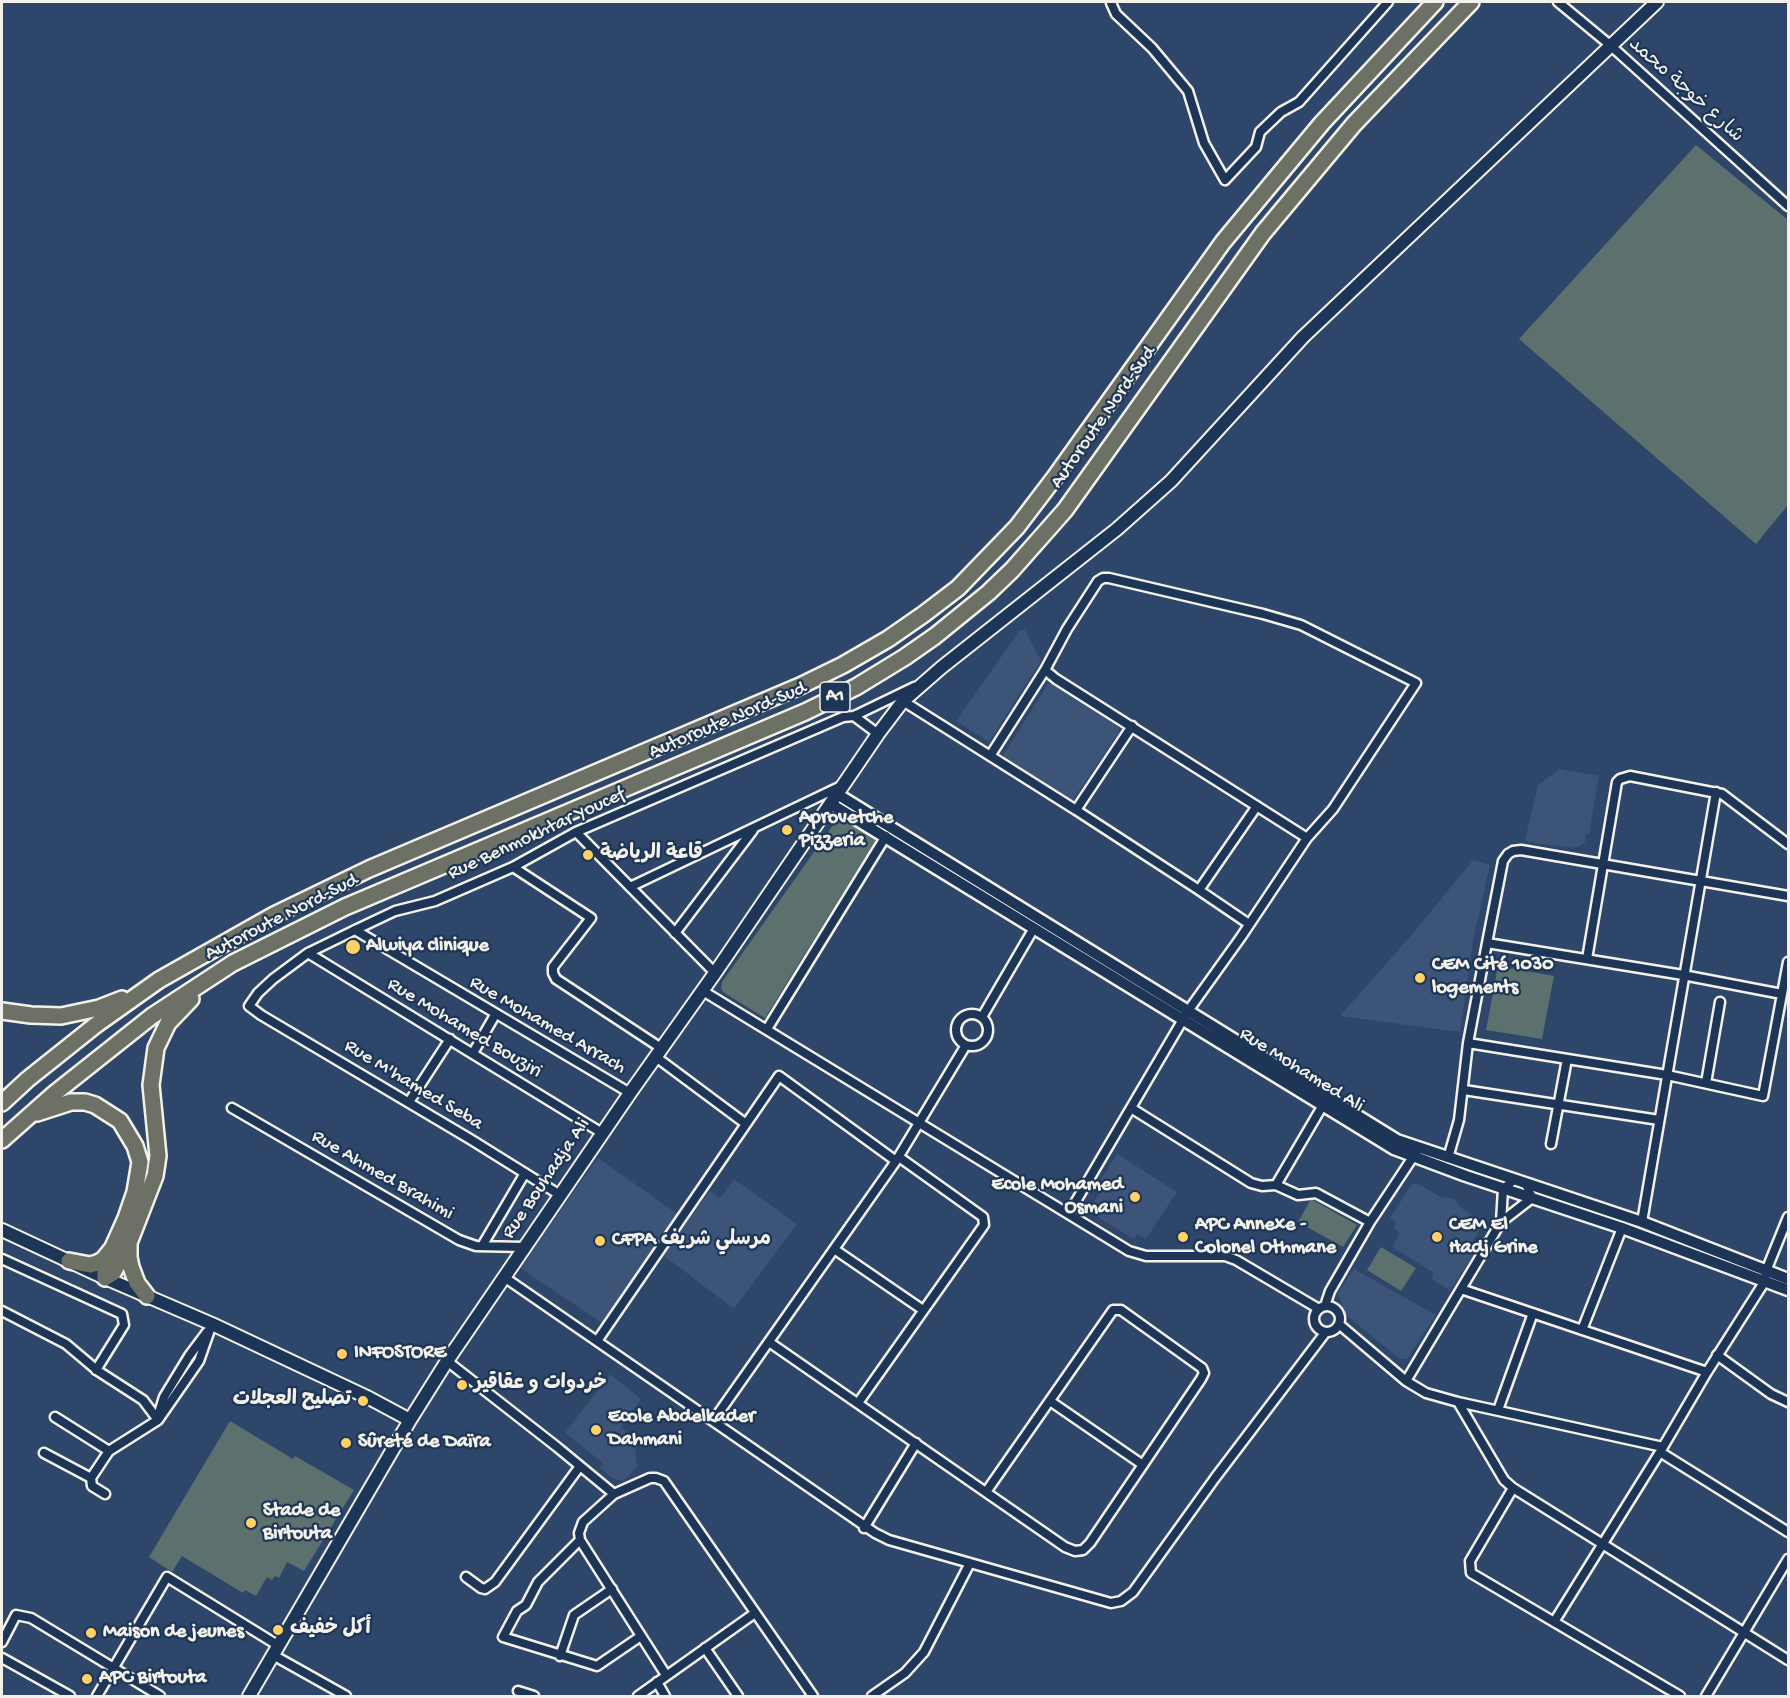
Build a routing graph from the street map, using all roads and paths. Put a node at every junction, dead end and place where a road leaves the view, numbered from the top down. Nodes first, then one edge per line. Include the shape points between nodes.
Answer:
1 (1112, 2) edge
2 (1388, 2) edge
3 (1471, 2) edge
4 (1558, 2) edge
5 (1657, 2) edge
6 (1431, 3) edge
7 (1610, 45) junction
8 (1788, 206) edge
9 (1045, 670) junction
10 (924, 682) junction
11 (903, 701) junction
12 (854, 716) junction
13 (1132, 726) junction
14 (878, 734) junction
15 (990, 756) junction
16 (1716, 792) junction
17 (838, 794) junction
18 (1257, 806) junction
19 (1077, 810) junction
20 (754, 828) junction
21 (576, 832) junction
22 (886, 836) junction
23 (1307, 838) junction
24 (1788, 844) edge
25 (1603, 864) junction
26 (513, 867) junction
27 (1701, 880) junction
28 (630, 887) junction
29 (1199, 890) junction
30 (1788, 896) edge
31 (1250, 924) junction
32 (1034, 928) junction
33 (355, 930) junction
34 (675, 933) junction
35 (1486, 943) junction
36 (308, 953) junction
37 (1587, 959) junction
38 (1788, 962) edge
39 (233, 963) junction
40 (716, 973) junction
41 (1683, 975) junction
42 (1787, 979) edge
43 (159, 980) junction
44 (703, 991) junction
45 (1782, 994) junction
46 (1720, 1002) dead end
47 (249, 1006) joint
48 (2, 1011) edge
49 (495, 1015) junction
50 (1186, 1015) junction
51 (982, 1017) junction
52 (768, 1029) junction
53 (450, 1039) junction
54 (1468, 1042) junction
55 (966, 1045) junction
56 (659, 1052) junction
57 (473, 1053) junction
58 (1567, 1059) junction
59 (1667, 1075) junction
60 (1706, 1083) junction
61 (1464, 1090) junction
62 (630, 1094) junction
63 (409, 1102) junction
64 (2, 1103) edge
65 (1323, 1106) junction
66 (1558, 1106) junction
67 (232, 1108) dead end
68 (1131, 1108) junction
69 (1659, 1120) junction
70 (921, 1123) junction
71 (746, 1124) junction
72 (602, 1133) junction
73 (2, 1140) edge
74 (1551, 1144) dead end
75 (1416, 1153) junction
76 (1448, 1158) junction
77 (897, 1159) junction
78 (525, 1173) junction
79 (1514, 1180) junction
80 (1526, 1184) junction
81 (1276, 1185) junction
82 (1503, 1189) junction
83 (560, 1194) junction
84 (1532, 1198) junction
85 (1069, 1213) junction
86 (1788, 1217) edge
87 (1370, 1222) junction
88 (1501, 1222) junction
89 (1642, 1222) junction
90 (1622, 1228) junction
91 (2, 1230) edge
92 (129, 1243) junction
93 (482, 1246) junction
94 (113, 1247) junction
95 (524, 1247) junction
96 (834, 1249) junction
97 (2, 1259) edge
98 (69, 1261) junction
99 (1766, 1276) junction
100 (504, 1277) junction
101 (105, 1278) junction
102 (1788, 1279) edge
103 (1461, 1289) junction
104 (1788, 1290) edge
105 (147, 1296) junction
106 (1322, 1308) junction
107 (923, 1310) junction
108 (2, 1312) edge
109 (1533, 1313) junction
110 (212, 1324) junction
111 (1340, 1325) junction
112 (1582, 1330) junction
113 (1325, 1333) junction
114 (597, 1341) junction
115 (769, 1342) junction
116 (1717, 1355) junction
117 (447, 1361) junction
118 (96, 1370) junction
119 (1707, 1372) junction
120 (1406, 1381) junction
121 (1050, 1401) junction
122 (1458, 1402) junction
123 (1788, 1402) edge
124 (858, 1404) junction
125 (1498, 1410) junction
126 (55, 1417) dead end
127 (158, 1420) junction
128 (410, 1420) junction
129 (713, 1421) junction
130 (916, 1443) junction
131 (1661, 1450) junction
132 (109, 1451) junction
133 (44, 1454) dead end
134 (1143, 1465) junction
135 (580, 1466) junction
136 (91, 1478) junction
137 (1513, 1488) junction
138 (986, 1492) junction
139 (105, 1494) dead end
140 (614, 1494) junction
141 (864, 1528) junction
142 (1788, 1532) edge
143 (580, 1540) junction
144 (1603, 1543) junction
145 (1788, 1559) edge
146 (970, 1563) junction
147 (466, 1577) dead end
148 (612, 1589) junction
149 (755, 1613) junction
150 (1554, 1622) junction
151 (1744, 1631) junction
152 (641, 1636) junction
153 (2, 1641) edge
154 (705, 1648) junction
155 (276, 1651) junction
156 (560, 1656) junction
157 (2, 1658) edge
158 (1788, 1660) edge
159 (114, 1668) junction
160 (666, 1675) junction
161 (657, 1682) junction
162 (518, 1691) dead end
163 (70, 1696) edge
164 (97, 1696) edge
165 (160, 1696) edge
166 (249, 1696) edge
167 (345, 1696) edge
168 (534, 1696) edge
169 (638, 1696) edge
170 (665, 1696) edge
171 (738, 1696) edge
172 (813, 1696) edge
173 (872, 1696) edge
174 (1680, 1696) edge
175 (1706, 1696) edge

1 - 2 street via 1116,14 1152,48 1188,91 1204,143 1226,180 1256,147 1260,132 1281,112 1299,102
3 - 39 highway, Autoroute Nord-Sud / A1 via 1354,124 1270,225 1065,510 1012,570 935,636 856,687 805,712 345,907
4 - 7 street, شارع خوجة محمد
5 - 7 main road, Rue Bouhadja Ali
6 - 43 highway, Autoroute Nord-Sud / A1 via 1322,123 1223,242 1017,527 958,588 879,644 800,686 326,889
7 - 8 street, شارع خوجة محمد
7 - 10 main road, Rue Bouhadja Ali via 1303,338 1171,481 1117,529
9 - 13 street
9 - 15 street
9 - 23 street via 1098,581 1109,578 1301,625 1416,683 1334,808
10 - 11 main road, Rue Bouhadja Ali
10 - 12 street, Rue Benmokhtar Youcef
11 - 14 main road, Rue Bouhadja Ali
11 - 15 street
12 - 14 street
12 - 21 street, Rue Benmokhtar Youcef via 843,717
13 - 18 street
13 - 19 street
14 - 17 main road, Rue Bouhadja Ali
15 - 19 street
16 - 24 street
16 - 25 street via 1630,776 1620,779
16 - 27 street
17 - 20 street
17 - 22 street, Rue Mohamed Ali
17 - 40 main road, Rue Bouhadja Ali
17 - 50 street
18 - 23 street
18 - 29 street
19 - 29 street
20 - 28 street
20 - 34 street
21 - 26 street, Rue Benmokhtar Youcef
21 - 28 street
22 - 32 street, Rue Mohamed Ali
22 - 52 street
23 - 31 street
25 - 27 street
25 - 35 street via 1513,850 1503,861
25 - 37 street
26 - 33 street, Rue Benmokhtar Youcef
26 - 56 street via 591,918 553,968 556,979
27 - 30 street
27 - 41 street
28 - 34 street
29 - 31 street
31 - 50 street
32 - 50 street, Rue Mohamed Ali
32 - 51 street
33 - 36 street, Rue Benmokhtar Youcef
33 - 49 street, Rue Mohamed Arrach
34 - 40 street
35 - 37 street
35 - 54 street
36 - 47 street, Rue Benmokhtar Youcef via 273,979
36 - 53 street, Rue Mohamed Bouziri
37 - 41 street
38 - 42 street
39 - 73 highway, Autoroute Nord-Sud / A1 via 152,1016 55,1092
39 - 92 highway via 180,1009 156,1048 151,1085 157,1166
40 - 44 main road, Rue Bouhadja Ali
41 - 45 street
41 - 59 street
42 - 45 street
43 - 48 highway via 118,1001 81,1013 61,1016
43 - 64 highway, Autoroute Nord-Sud / A1 via 97,1024
44 - 52 street
44 - 56 main road, Rue Bouhadja Ali
45 - 60 street via 1763,1096
46 - 60 street
47 - 63 street, Rue M'hamed Seba
49 - 57 street
49 - 62 street, Rue Mohamed Arrach
50 - 65 street, Rue Mohamed Ali
50 - 68 street
50 - 75 street
51 - 55 street via 988,1024 986,1038 978,1045
51 - 55 street via 971,1014 958,1021 957,1037
52 - 70 street
53 - 57 street, Rue Mohamed Bouziri
53 - 63 street
54 - 58 street
54 - 61 street
55 - 70 street
56 - 62 main road, Rue Bouhadja Ali
56 - 71 street
57 - 72 street, Rue Mohamed Bouziri
58 - 59 street
58 - 66 street
59 - 60 street
59 - 69 street
61 - 66 street
61 - 76 street
62 - 72 main road, Rue Bouhadja Ali
63 - 78 street, Rue M'hamed Seba
65 - 75 street, Rue Mohamed Ali via 1394,1149
65 - 81 street
66 - 69 street
66 - 74 street
67 - 93 street, Rue Ahmed Brahimi via 459,1240
68 - 81 street via 1251,1183
68 - 85 street
69 - 89 street
70 - 77 street
70 - 85 street
71 - 77 street via 779,1076
71 - 114 street
72 - 83 main road, Rue Bouhadja Ali
73 - 94 highway via 36,1113 71,1102 95,1105 120,1121 140,1162 132,1203
75 - 76 street
75 - 82 street, Rue Mohamed Ali
75 - 87 street
76 - 79 street
77 - 96 street
77 - 107 street via 985,1222
78 - 83 street, Rue M'hamed Seba
78 - 93 street
79 - 80 street
79 - 82 street
80 - 84 street
80 - 89 street
81 - 87 street via 1298,1195 1316,1193
82 - 84 street, Rue Mohamed Ali
82 - 88 street
83 - 95 main road, Rue Bouhadja Ali
84 - 88 street
84 - 90 street, Rue Mohamed Ali
85 - 106 street via 1137,1254 1225,1256 1236,1260
86 - 99 street
87 - 106 street
88 - 103 street
89 - 99 street
90 - 99 street, Rue Mohamed Ali
90 - 112 street
91 - 98 main road
92 - 101 highway via 113,1272
92 - 105 highway via 131,1267
93 - 95 street, Rue Ahmed Brahimi
94 - 98 highway via 97,1263
94 - 101 highway
95 - 100 main road, Rue Bouhadja Ali
96 - 107 street
96 - 115 street
97 - 118 street via 122,1314 124,1325
98 - 101 main road
99 - 102 street
99 - 104 street, Rue Mohamed Ali
99 - 116 street
100 - 114 street
100 - 117 main road, Rue Bouhadja Ali
101 - 105 main road
103 - 109 street
103 - 120 street
105 - 110 main road
106 - 111 street via 1338,1311
106 - 113 street via 1315,1313 1314,1323
107 - 124 street
108 - 118 street via 66,1344
109 - 112 street
109 - 125 street
110 - 127 street via 164,1397
110 - 128 main road
111 - 113 street
111 - 120 street
112 - 119 street
113 - 146 street via 1133,1592 1120,1601 1111,1603
114 - 129 street
115 - 124 street
115 - 129 street
116 - 119 street
116 - 123 street via 1770,1394
117 - 128 main road, Rue Bouhadja Ali
117 - 135 street
118 - 127 street via 143,1400
119 - 131 street
120 - 122 street via 1426,1393
121 - 134 street
121 - 134 street via 1109,1313 1121,1310 1204,1373
121 - 138 street
122 - 125 street
122 - 137 street via 1504,1480
124 - 130 street
125 - 131 street
126 - 132 street
127 - 132 street
128 - 155 main road, Rue Bouhadja Ali
129 - 141 street
130 - 138 street
130 - 141 street
131 - 142 street
131 - 144 street
132 - 136 street
133 - 136 street
134 - 138 street via 1083,1550 1065,1547
135 - 140 street
135 - 147 street via 495,1582 485,1589
136 - 139 street via 92,1486
137 - 144 street
137 - 150 street via 1469,1567 1472,1573
140 - 143 street via 582,1522
140 - 149 street via 650,1478 664,1481
141 - 146 street
143 - 148 street
143 - 156 street via 538,1582 503,1637
144 - 150 street
144 - 151 street
145 - 151 street
146 - 173 street via 924,1652 905,1673
148 - 152 street
148 - 156 street via 574,1615
149 - 154 street
149 - 172 street
150 - 174 street
151 - 158 street
151 - 175 street
152 - 156 street via 597,1666
152 - 160 street
153 - 159 street via 16,1615 31,1618
154 - 160 street
154 - 171 street
155 - 159 street via 167,1577
155 - 166 main road, Rue Bouhadja Ali
155 - 167 street
157 - 163 street
159 - 164 street
159 - 165 street
160 - 161 street
161 - 169 street
161 - 170 street
162 - 168 street

